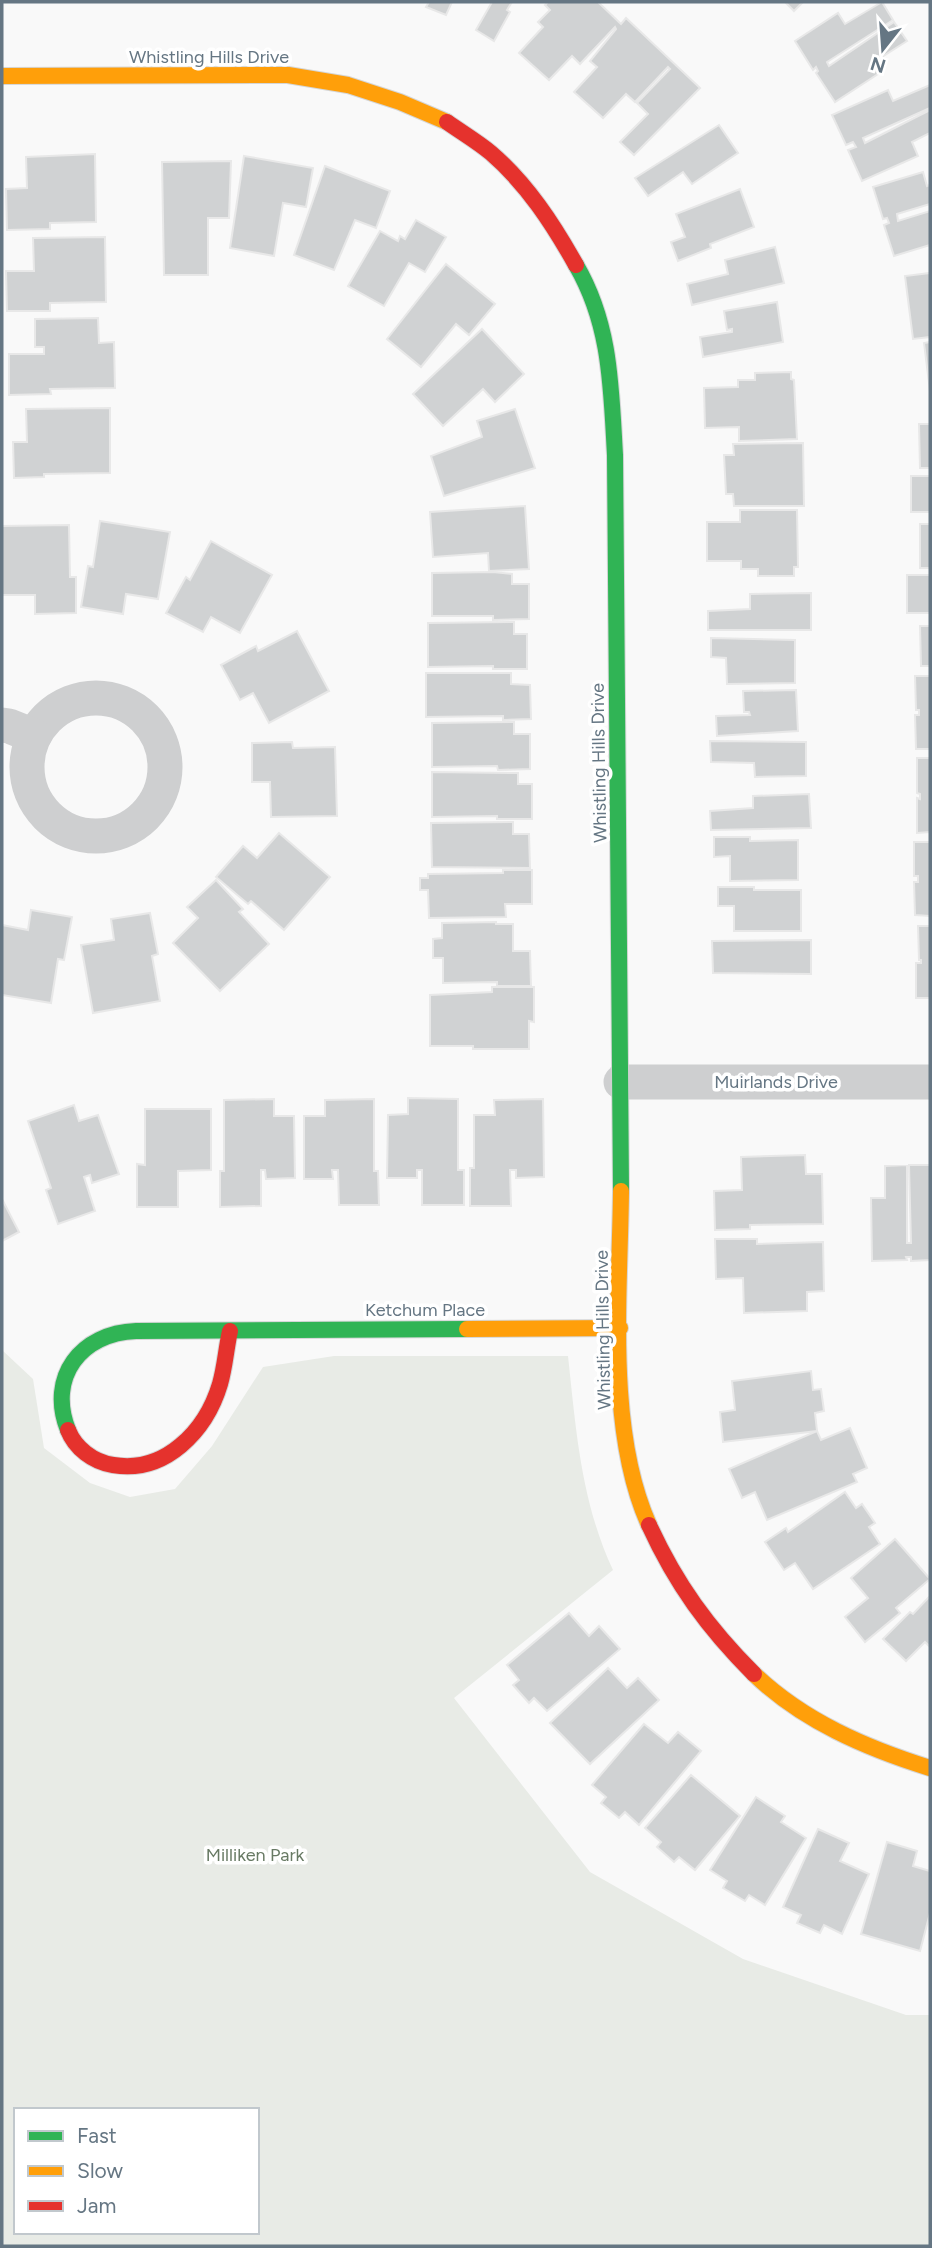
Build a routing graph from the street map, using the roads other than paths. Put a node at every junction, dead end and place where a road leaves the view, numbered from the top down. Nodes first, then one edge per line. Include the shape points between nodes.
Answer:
1 (2, 76) edge
2 (2, 725) edge
3 (34, 736) dead end
4 (621, 1082) junction
5 (930, 1082) edge
6 (620, 1328) junction
7 (230, 1331) junction
8 (930, 1768) edge

1 - 4 street, Whistling Hills Drive via 288,75 348,85 445,121 491,153 555,228 589,287 607,346 612,398
2 - 3 street
4 - 5 street, Muirlands Drive
4 - 6 street, Whistling Hills Drive
6 - 7 street, Ketchum Place
6 - 8 street, Whistling Hills Drive via 623,1414 632,1472 645,1517 670,1570 702,1619 784,1700 832,1732 862,1747
7 - 7 street, Ketchum Place via 219,1388 201,1422 179,1448 152,1463 125,1468 103,1464 79,1450 65,1426 61,1387 96,1339 115,1333

